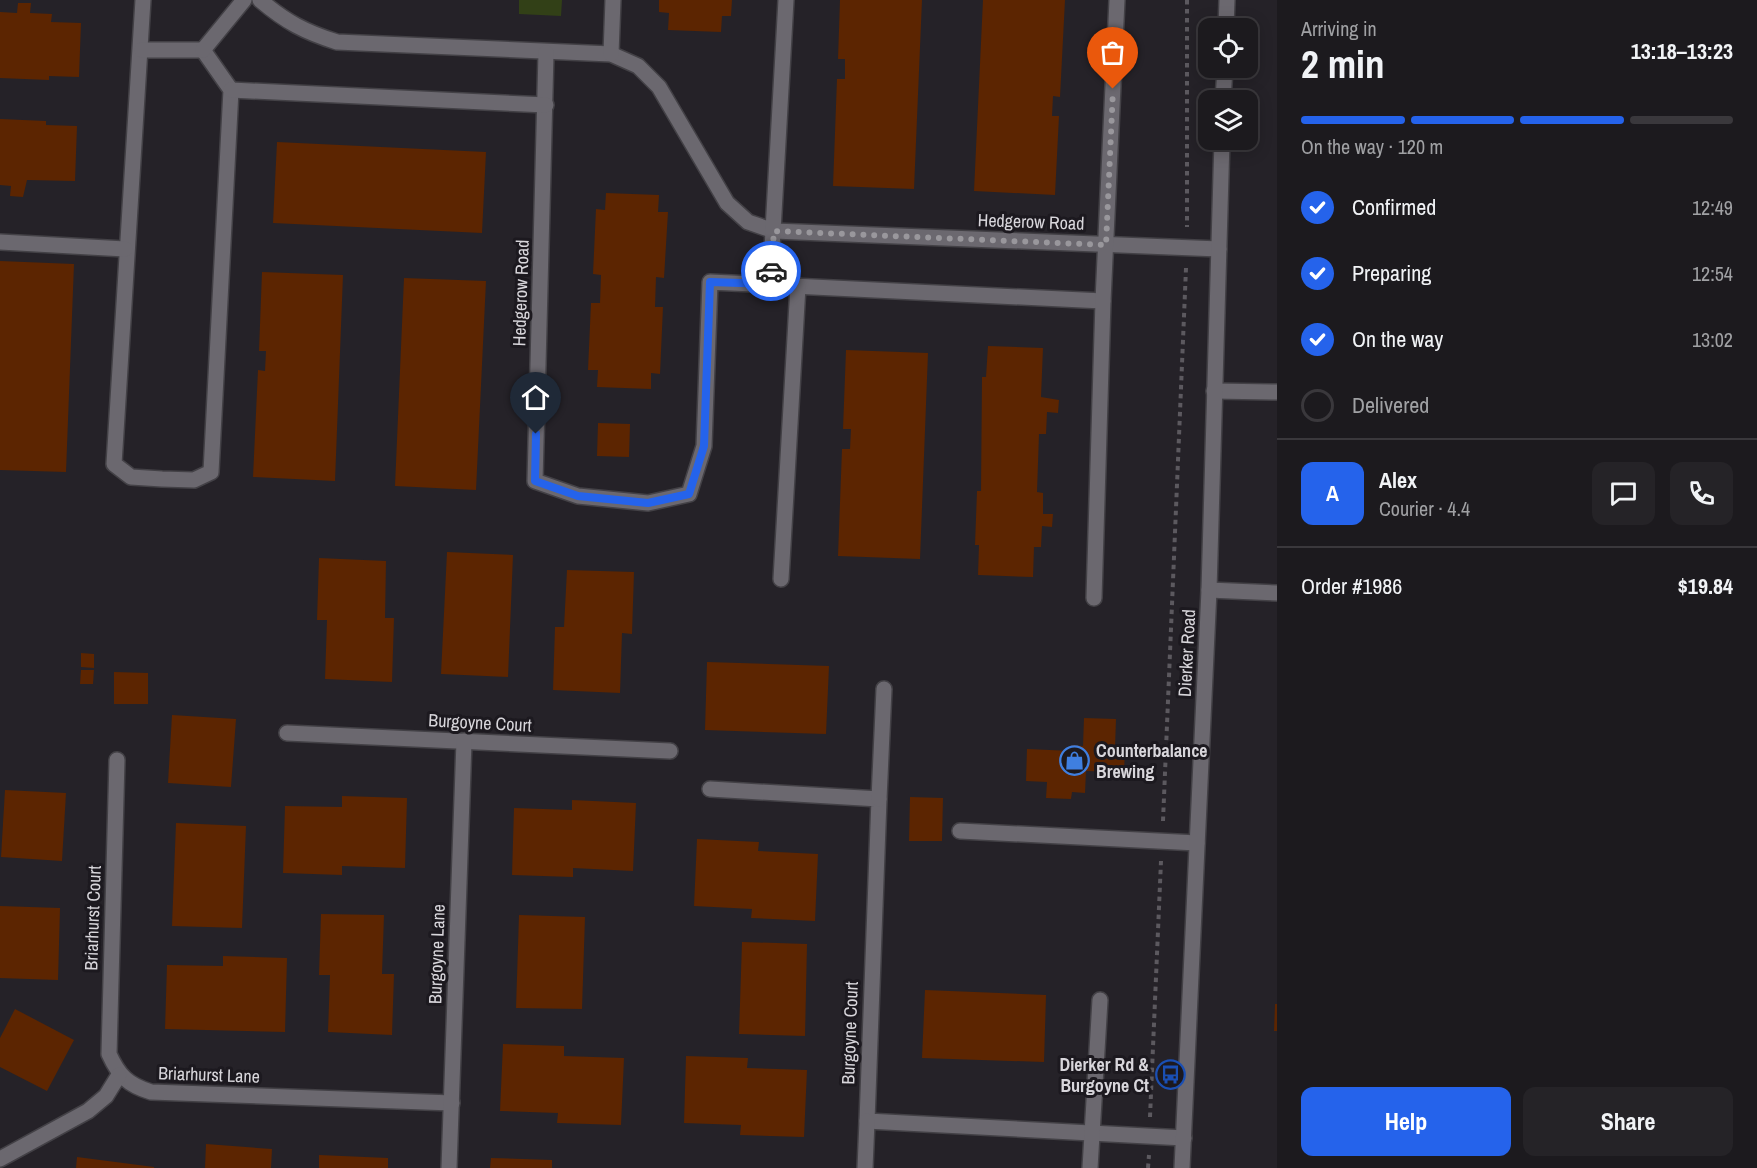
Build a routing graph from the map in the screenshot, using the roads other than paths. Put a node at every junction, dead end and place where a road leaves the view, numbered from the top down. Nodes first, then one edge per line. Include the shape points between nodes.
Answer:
1 (143, 0) edge
2 (244, 0) edge
3 (260, 0) edge
4 (613, 0) edge
5 (786, 0) edge
6 (1117, 0) edge
7 (1227, 0) edge
8 (1226, 18) edge
9 (142, 50) junction
10 (203, 50) junction
11 (546, 53) junction
12 (611, 54) junction
13 (231, 90) junction
14 (546, 105) junction
15 (1222, 150) edge
16 (774, 231) junction
17 (0, 242) edge
18 (1106, 245) junction
19 (125, 249) junction
20 (1219, 249) junction
21 (770, 284) junction
22 (798, 286) junction
23 (1103, 301) junction
24 (1214, 391) junction
25 (1277, 392) edge
26 (781, 579) dead end
27 (1209, 590) junction
28 (1277, 593) edge
29 (1094, 598) dead end
30 (884, 689) dead end
31 (287, 733) dead end
32 (464, 741) junction
33 (670, 751) dead end
34 (117, 760) dead end
35 (710, 789) dead end
36 (879, 799) junction
37 (960, 831) dead end
38 (1197, 843) junction
39 (1100, 1000) dead end
40 (119, 1075) junction
41 (452, 1103) junction
42 (867, 1121) junction
43 (1092, 1133) junction
44 (1184, 1138) junction
45 (0, 1159) edge
46 (449, 1168) edge
47 (865, 1168) edge
48 (1090, 1168) edge
49 (1182, 1168) edge

1 - 9 street
2 - 10 street
3 - 11 street, Hedgerow Road via 285,21 337,42
4 - 12 street
5 - 16 street
6 - 18 street, Hedgerow Road
7 - 8 street
9 - 10 street
9 - 19 street
10 - 13 street
11 - 12 street, Hedgerow Road
11 - 14 street, Hedgerow Road
12 - 16 street, Hedgerow Road via 638,66 659,87 727,203 748,222
13 - 14 street
13 - 19 street via 211,472 194,480 132,477 114,464
14 - 21 street, Hedgerow Road via 535,481 578,496 648,503 689,494 704,446 710,282
15 - 20 street, Dierker Road
16 - 18 street, Hedgerow Road
16 - 21 street
17 - 19 street
18 - 20 street, Hedgerow Road
18 - 23 street, Hedgerow Road
20 - 24 street, Dierker Road
21 - 22 street, Hedgerow Road
22 - 23 street, Hedgerow Road
22 - 26 street
23 - 29 street, Hedgerow Road
24 - 25 street
24 - 27 street, Dierker Road
27 - 28 street
27 - 38 street, Dierker Road
30 - 36 street, Burgoyne Court
31 - 32 street, Burgoyne Court
32 - 33 street, Burgoyne Court
32 - 41 street, Burgoyne Lane
34 - 40 street, Briarhurst Court via 109,1054
35 - 36 street
36 - 42 street, Burgoyne Court
37 - 38 street
38 - 44 street, Dierker Road
39 - 43 street
40 - 41 street, Briarhurst Lane via 133,1087 151,1092
40 - 45 street via 106,1096 88,1111
41 - 46 street, Burgoyne Lane
42 - 43 street
42 - 47 street, Burgoyne Court
43 - 44 street
43 - 48 street
44 - 49 street, Dierker Road

